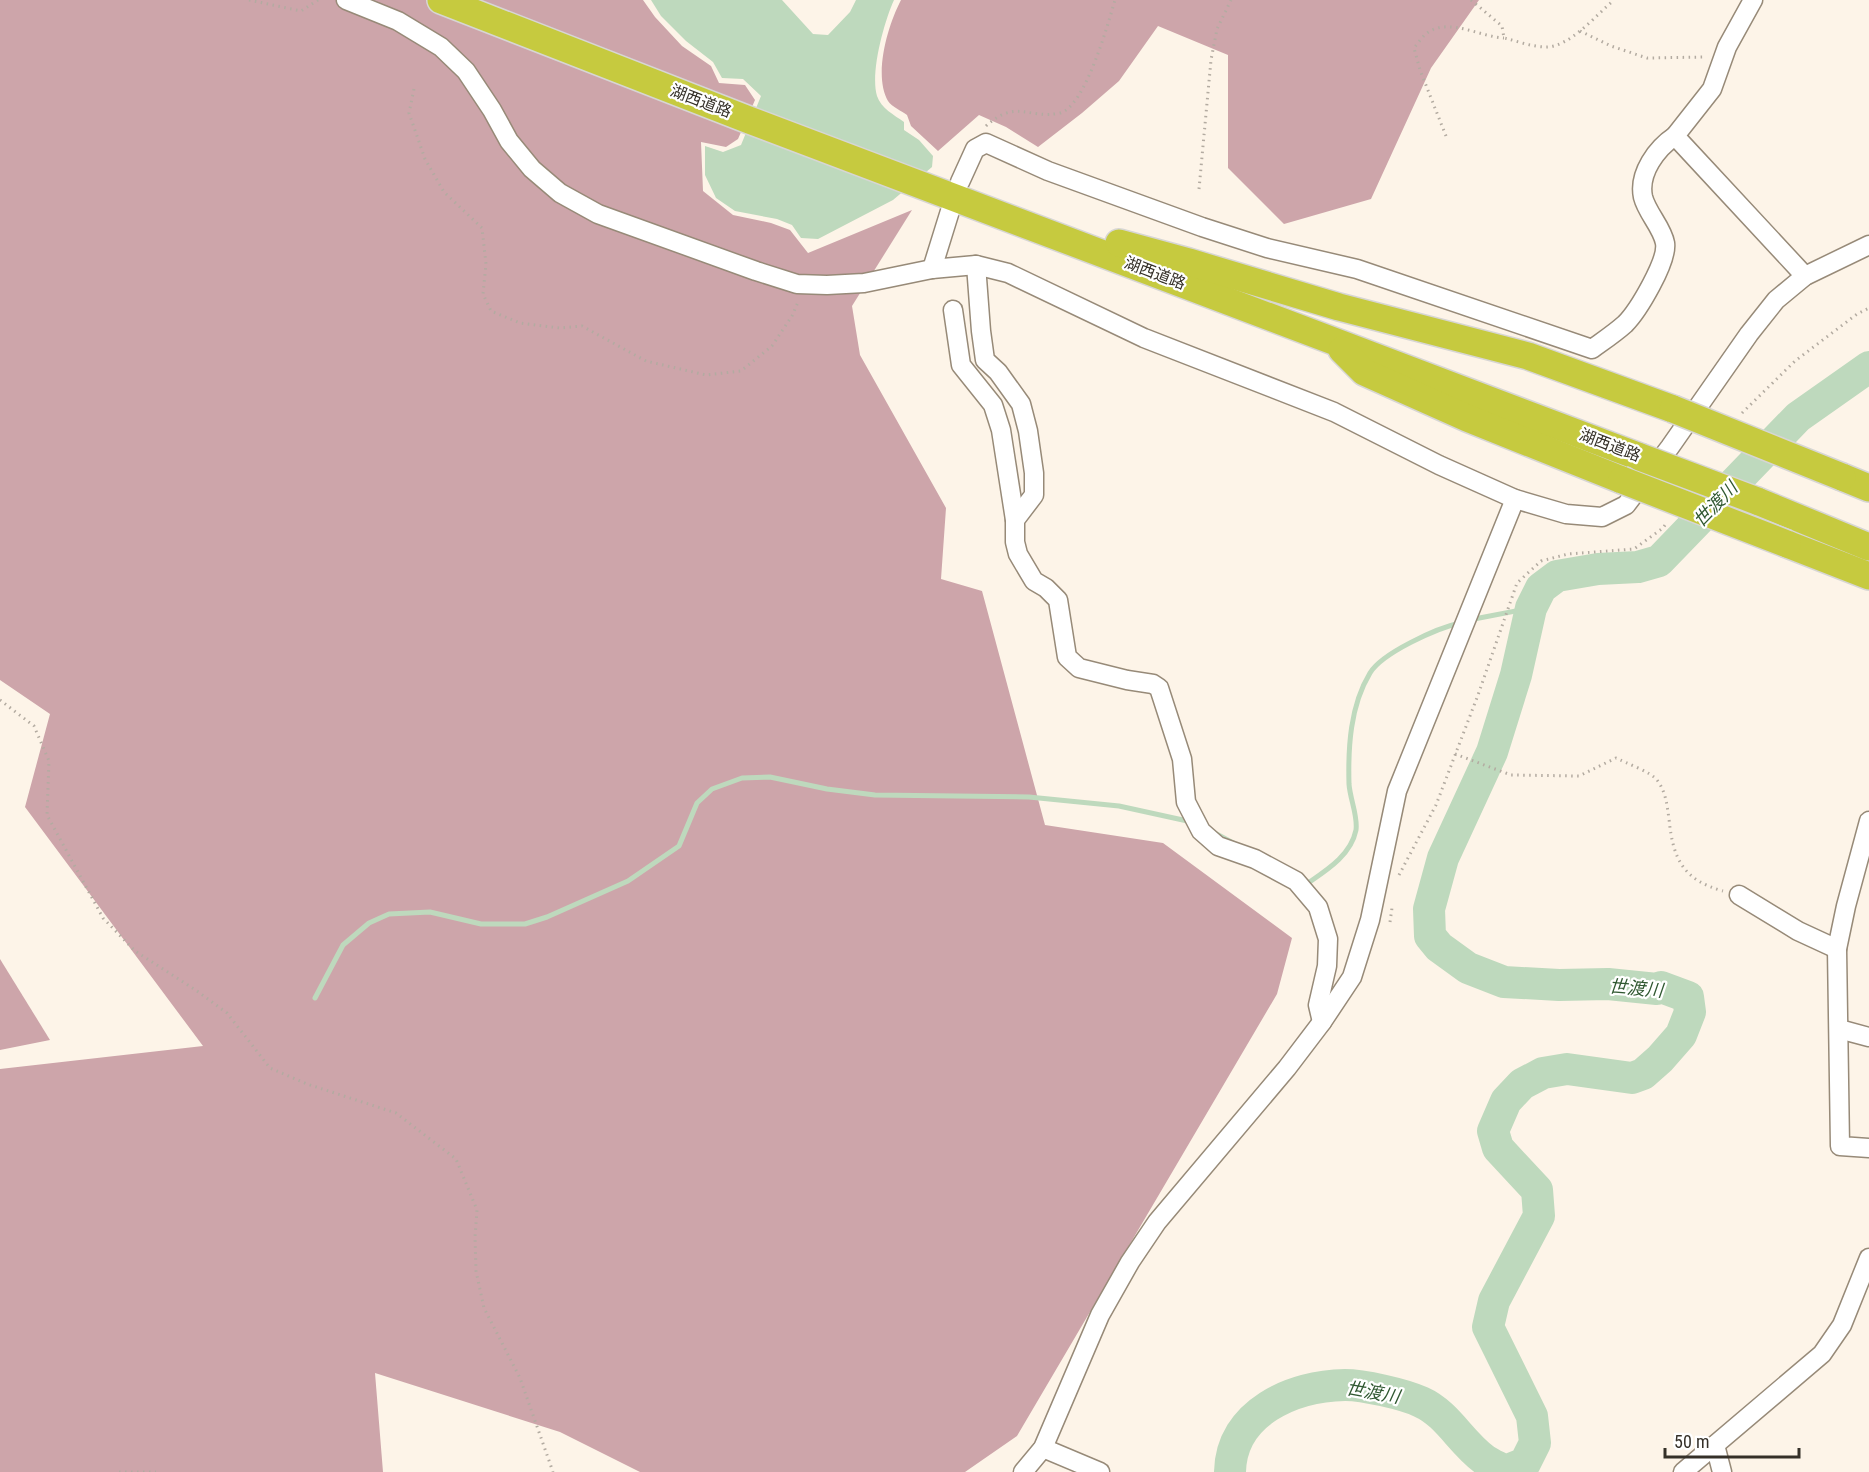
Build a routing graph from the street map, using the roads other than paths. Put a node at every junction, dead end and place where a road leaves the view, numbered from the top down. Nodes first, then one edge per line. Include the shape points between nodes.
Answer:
1 (346, 0) edge
2 (441, 0) edge
3 (1753, 0) edge
4 (1675, 136) junction
5 (959, 198) junction
6 (1869, 245) edge
7 (976, 265) junction
8 (932, 269) junction
9 (1805, 276) junction
10 (953, 310) dead end
11 (1332, 340) junction
12 (1869, 488) edge
13 (1515, 499) junction
14 (1015, 519) junction
15 (1869, 547) edge
16 (1869, 576) edge
17 (1869, 821) edge
18 (1739, 895) road end
19 (1837, 949) junction
20 (1322, 1022) junction
21 (1839, 1029) junction
22 (1869, 1037) edge
23 (1869, 1148) edge
24 (1869, 1258) edge
25 (1716, 1444) junction
26 (1043, 1448) junction
27 (1023, 1472) edge
28 (1100, 1472) edge
29 (1683, 1472) edge
30 (1722, 1472) edge

1 - 8 street via 398,21 441,47 466,71 509,141 532,169 560,192 598,214 797,284 864,283
2 - 5 highway, 湖西道路
3 - 4 street via 1727,47 1712,89
4 - 5 street via 1664,144 1645,172 1643,196 1665,243 1662,263 1625,323 1592,349 1357,269 1267,248 1202,227 1048,171 986,143 975,149
4 - 9 street
5 - 8 street
5 - 11 highway, 湖西道路
5 - 12 highway, bridge via 1339,307 1528,356
6 - 9 street
7 - 8 street
7 - 13 street via 1008,273 1144,338 1334,412
7 - 14 street via 985,360 1021,404 1028,431 1034,495
9 - 13 street via 1776,300 1749,334 1626,505 1602,517 1566,514
10 - 14 street via 961,365 993,405 1001,430
11 - 15 highway, 湖西道路, bridge
11 - 16 highway, bridge via 1364,372 1467,418
13 - 20 street via 1397,791 1370,920 1352,977
14 - 20 street via 1015,542 1024,567 1034,581 1058,600 1067,657 1080,668 1159,688 1182,759 1186,802 1201,831 1218,846 1255,859 1296,881 1318,907 1328,939 1327,966 1318,1005
17 - 19 street
18 - 19 street via 1798,931
19 - 21 street
20 - 26 street via 1157,1222 1130,1262 1100,1315
21 - 22 street
21 - 23 street via 1840,1146
24 - 25 street via 1842,1325 1822,1354
25 - 29 street
25 - 30 street
26 - 27 street
26 - 28 street

